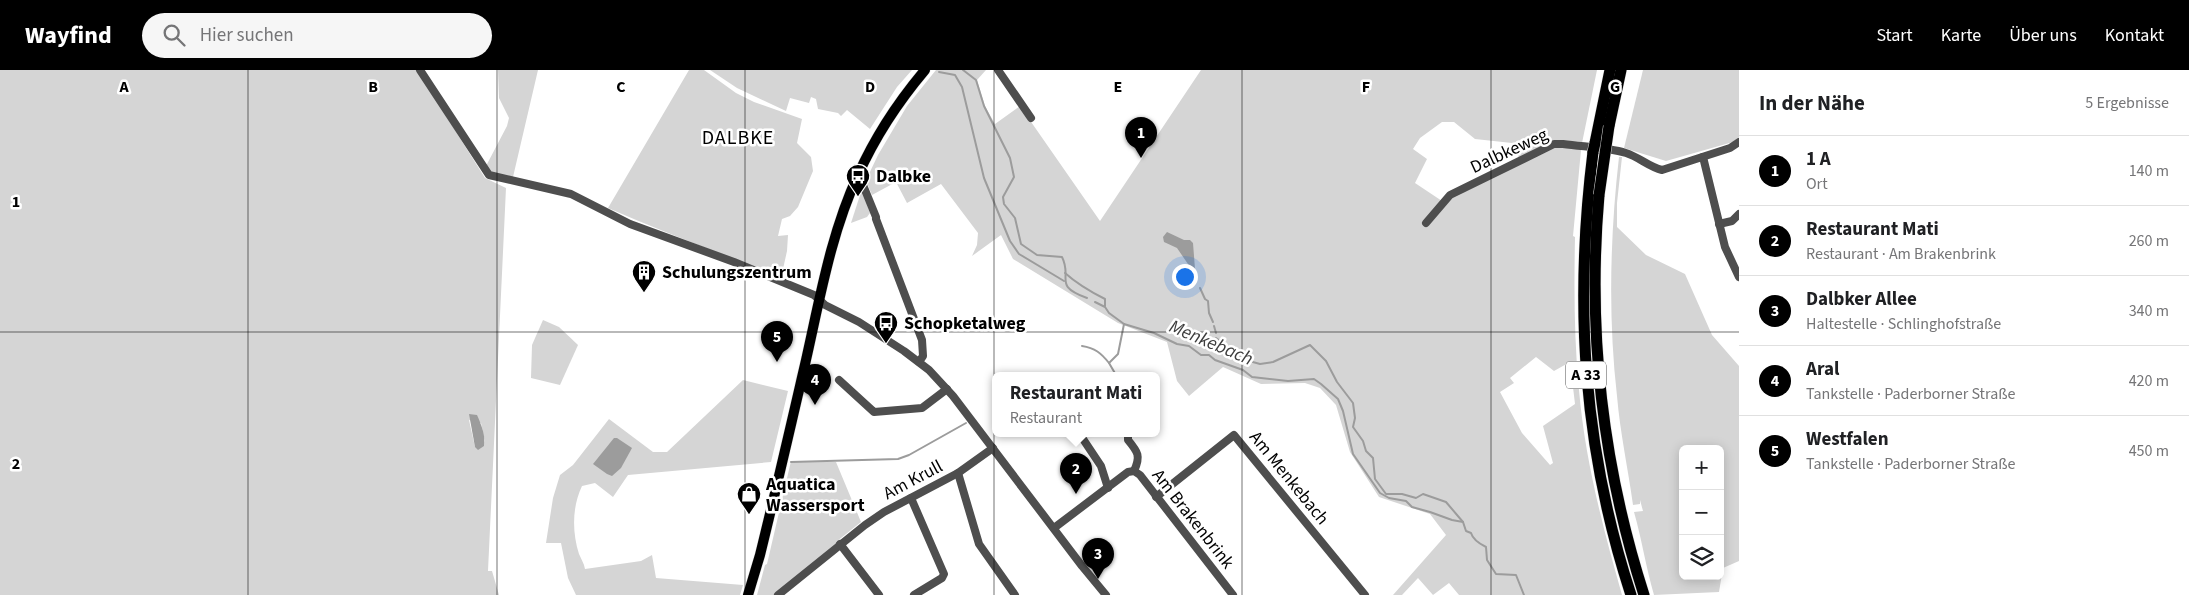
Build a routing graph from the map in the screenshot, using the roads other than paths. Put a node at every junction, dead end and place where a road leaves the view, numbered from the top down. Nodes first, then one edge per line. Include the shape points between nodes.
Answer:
1 (420, 70) edge
2 (924, 70) edge
3 (998, 70) edge
4 (1610, 70) edge
5 (1622, 70) edge
6 (1031, 118) dead end
7 (1739, 142) edge
8 (1703, 158) junction
9 (855, 180) junction
10 (1739, 214) edge
11 (1426, 223) dead end
12 (1719, 224) junction
13 (1739, 277) edge
14 (820, 300) junction
15 (919, 362) junction
16 (839, 380) dead end
17 (947, 389) junction
18 (1082, 437) edge
19 (1128, 437) edge
20 (993, 448) junction
21 (1134, 471) junction
22 (958, 473) junction
23 (1108, 488) junction
24 (1156, 497) junction
25 (912, 498) junction
26 (1054, 528) junction
27 (840, 544) junction
28 (748, 595) edge
29 (778, 595) edge
30 (879, 595) edge
31 (914, 595) edge
32 (1015, 595) edge
33 (1106, 595) edge
34 (1233, 595) edge
35 (1365, 595) edge
36 (1631, 595) edge
37 (1644, 595) edge

1 - 14 street via 489,175 572,194 630,224 740,264
2 - 9 main road via 888,120
3 - 6 street
4 - 36 highway, A 33 via 1594,147 1584,235 1582,293 1585,357 1597,459
5 - 37 highway, A 33, bridge via 1609,126 1599,195 1594,290 1600,396 1614,480
7 - 8 street, Dalbkeweg
8 - 11 street, Dalbkeweg via 1662,170 1625,153 1554,144 1450,196
8 - 12 street
9 - 14 main road
9 - 15 street via 863,185 922,340 923,356
10 - 12 street via 1732,221
12 - 13 street
14 - 15 street
14 - 28 main road
15 - 17 street
16 - 17 street via 874,412 922,408
17 - 20 street
18 - 23 street via 1101,466
19 - 21 street via 1139,452
20 - 22 street, Am Krull
20 - 26 street
21 - 23 street, Am Brakenbrink
21 - 24 street, Am Brakenbrink via 1140,474
22 - 25 street, Am Krull
22 - 32 street via 979,544
23 - 26 street, Am Brakenbrink
24 - 34 street, Am Brakenbrink
24 - 35 street, Am Menkebach via 1234,435
25 - 27 street, Am Krull via 884,512
25 - 31 street via 944,574
26 - 33 street
27 - 29 street, Am Krull
27 - 30 street

